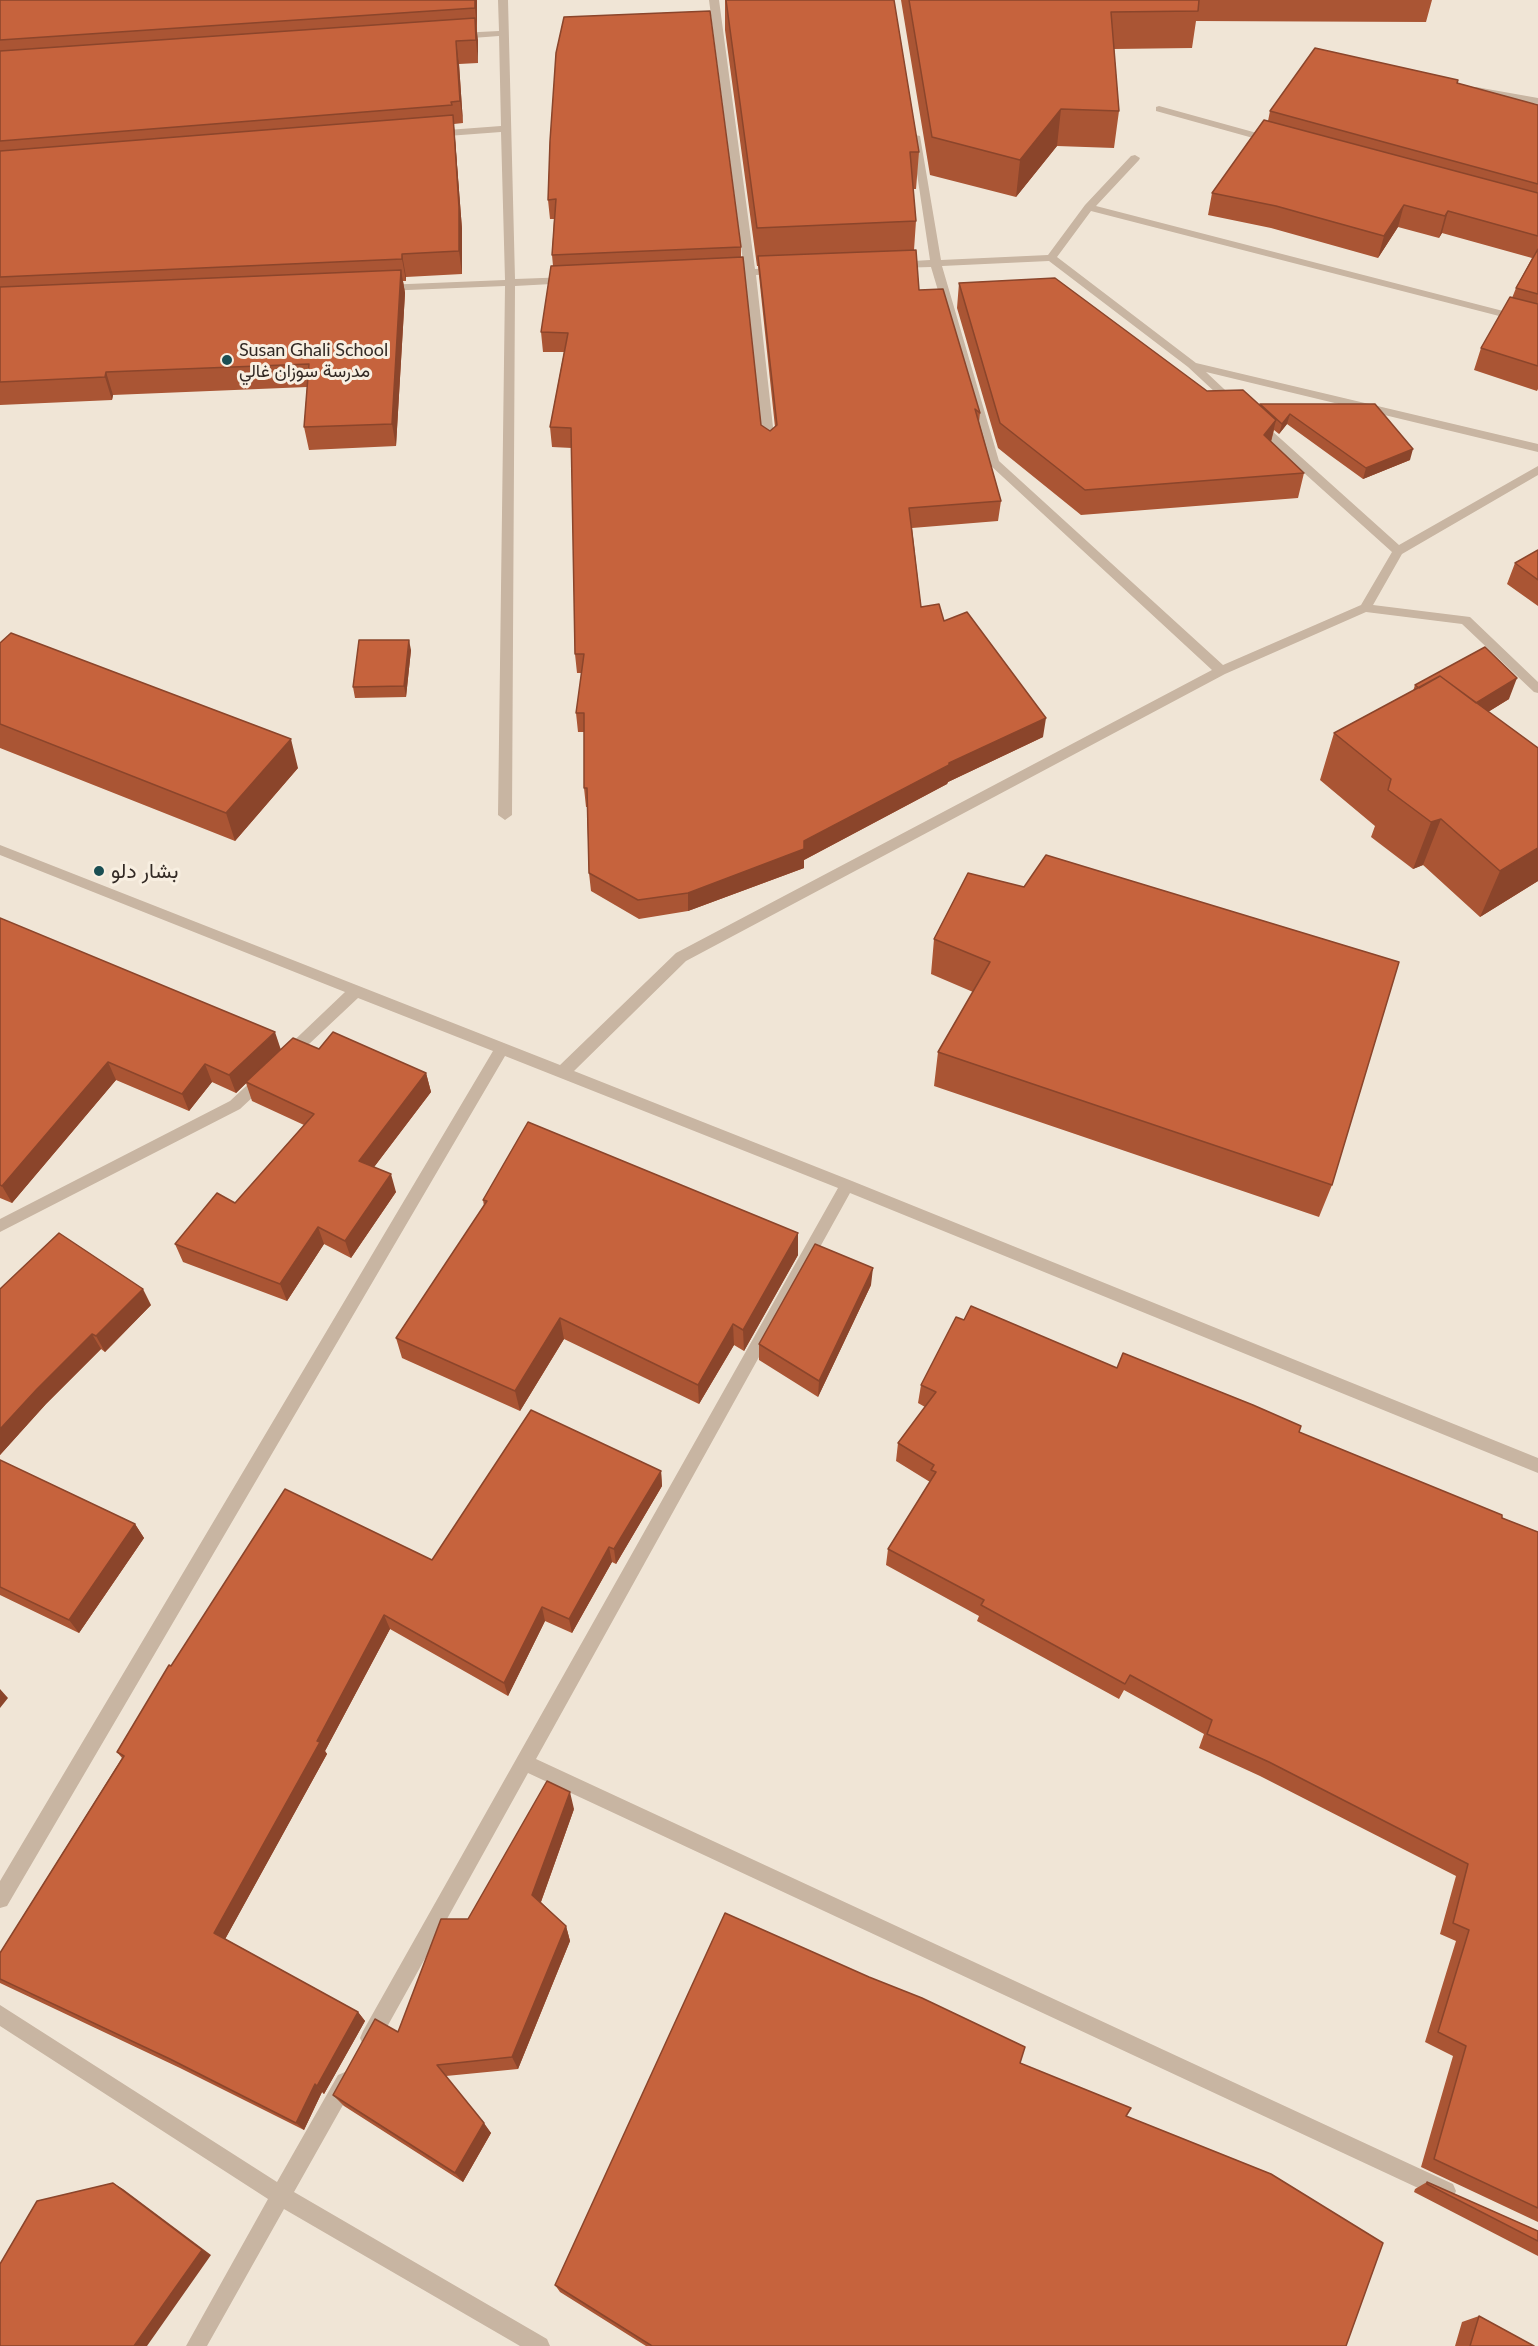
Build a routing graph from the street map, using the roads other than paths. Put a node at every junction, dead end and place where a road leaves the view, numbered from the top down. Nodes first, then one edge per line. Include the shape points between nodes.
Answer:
1 (503, 0) edge
2 (714, 0) edge
3 (504, 33) junction
4 (445, 37) edge
5 (1470, 89) edge
6 (1538, 101) edge
7 (1159, 109) dead end
8 (914, 126) edge
9 (506, 129) junction
10 (424, 135) edge
11 (1285, 144) edge
12 (1135, 158) dead end
13 (1089, 207) junction
14 (1051, 258) junction
15 (936, 264) junction
16 (889, 266) edge
17 (784, 270) edge
18 (750, 272) junction
19 (714, 273) edge
20 (582, 279) edge
21 (510, 283) junction
22 (368, 289) edge
23 (1538, 323) edge
24 (1192, 365) junction
25 (769, 445) edge
26 (1538, 448) edge
27 (1538, 470) edge
28 (1398, 551) junction
29 (1365, 608) junction
30 (1221, 671) junction
31 (1538, 688) edge
32 (505, 815) dead end
33 (0, 850) edge
34 (356, 991) junction
35 (502, 1048) junction
36 (562, 1072) junction
37 (847, 1185) junction
38 (4, 1220) edge
39 (1538, 1466) edge
40 (525, 1763) junction
41 (0, 1899) edge
42 (0, 2015) edge
43 (281, 2196) junction
44 (1463, 2199) edge
45 (196, 2346) edge
46 (540, 2346) edge

1 - 3 street
2 - 18 street
3 - 4 street
3 - 9 street
5 - 6 street
7 - 11 street
8 - 15 street
9 - 10 street
9 - 21 street
12 - 13 street
13 - 14 street
13 - 23 street
14 - 15 street
14 - 24 street
15 - 16 street
15 - 30 street via 994,462
17 - 18 street
18 - 19 street
18 - 25 street
20 - 21 street
21 - 22 street
21 - 32 street
24 - 26 street
24 - 28 street
27 - 28 street
28 - 29 street
29 - 30 street
29 - 31 street via 1466,620
30 - 36 street via 681,957
33 - 34 street
34 - 35 street
34 - 38 street via 235,1105
35 - 36 street
35 - 41 street
36 - 37 street
37 - 39 street
37 - 40 street
40 - 43 street
40 - 44 street
42 - 43 street
43 - 45 street
43 - 46 street

